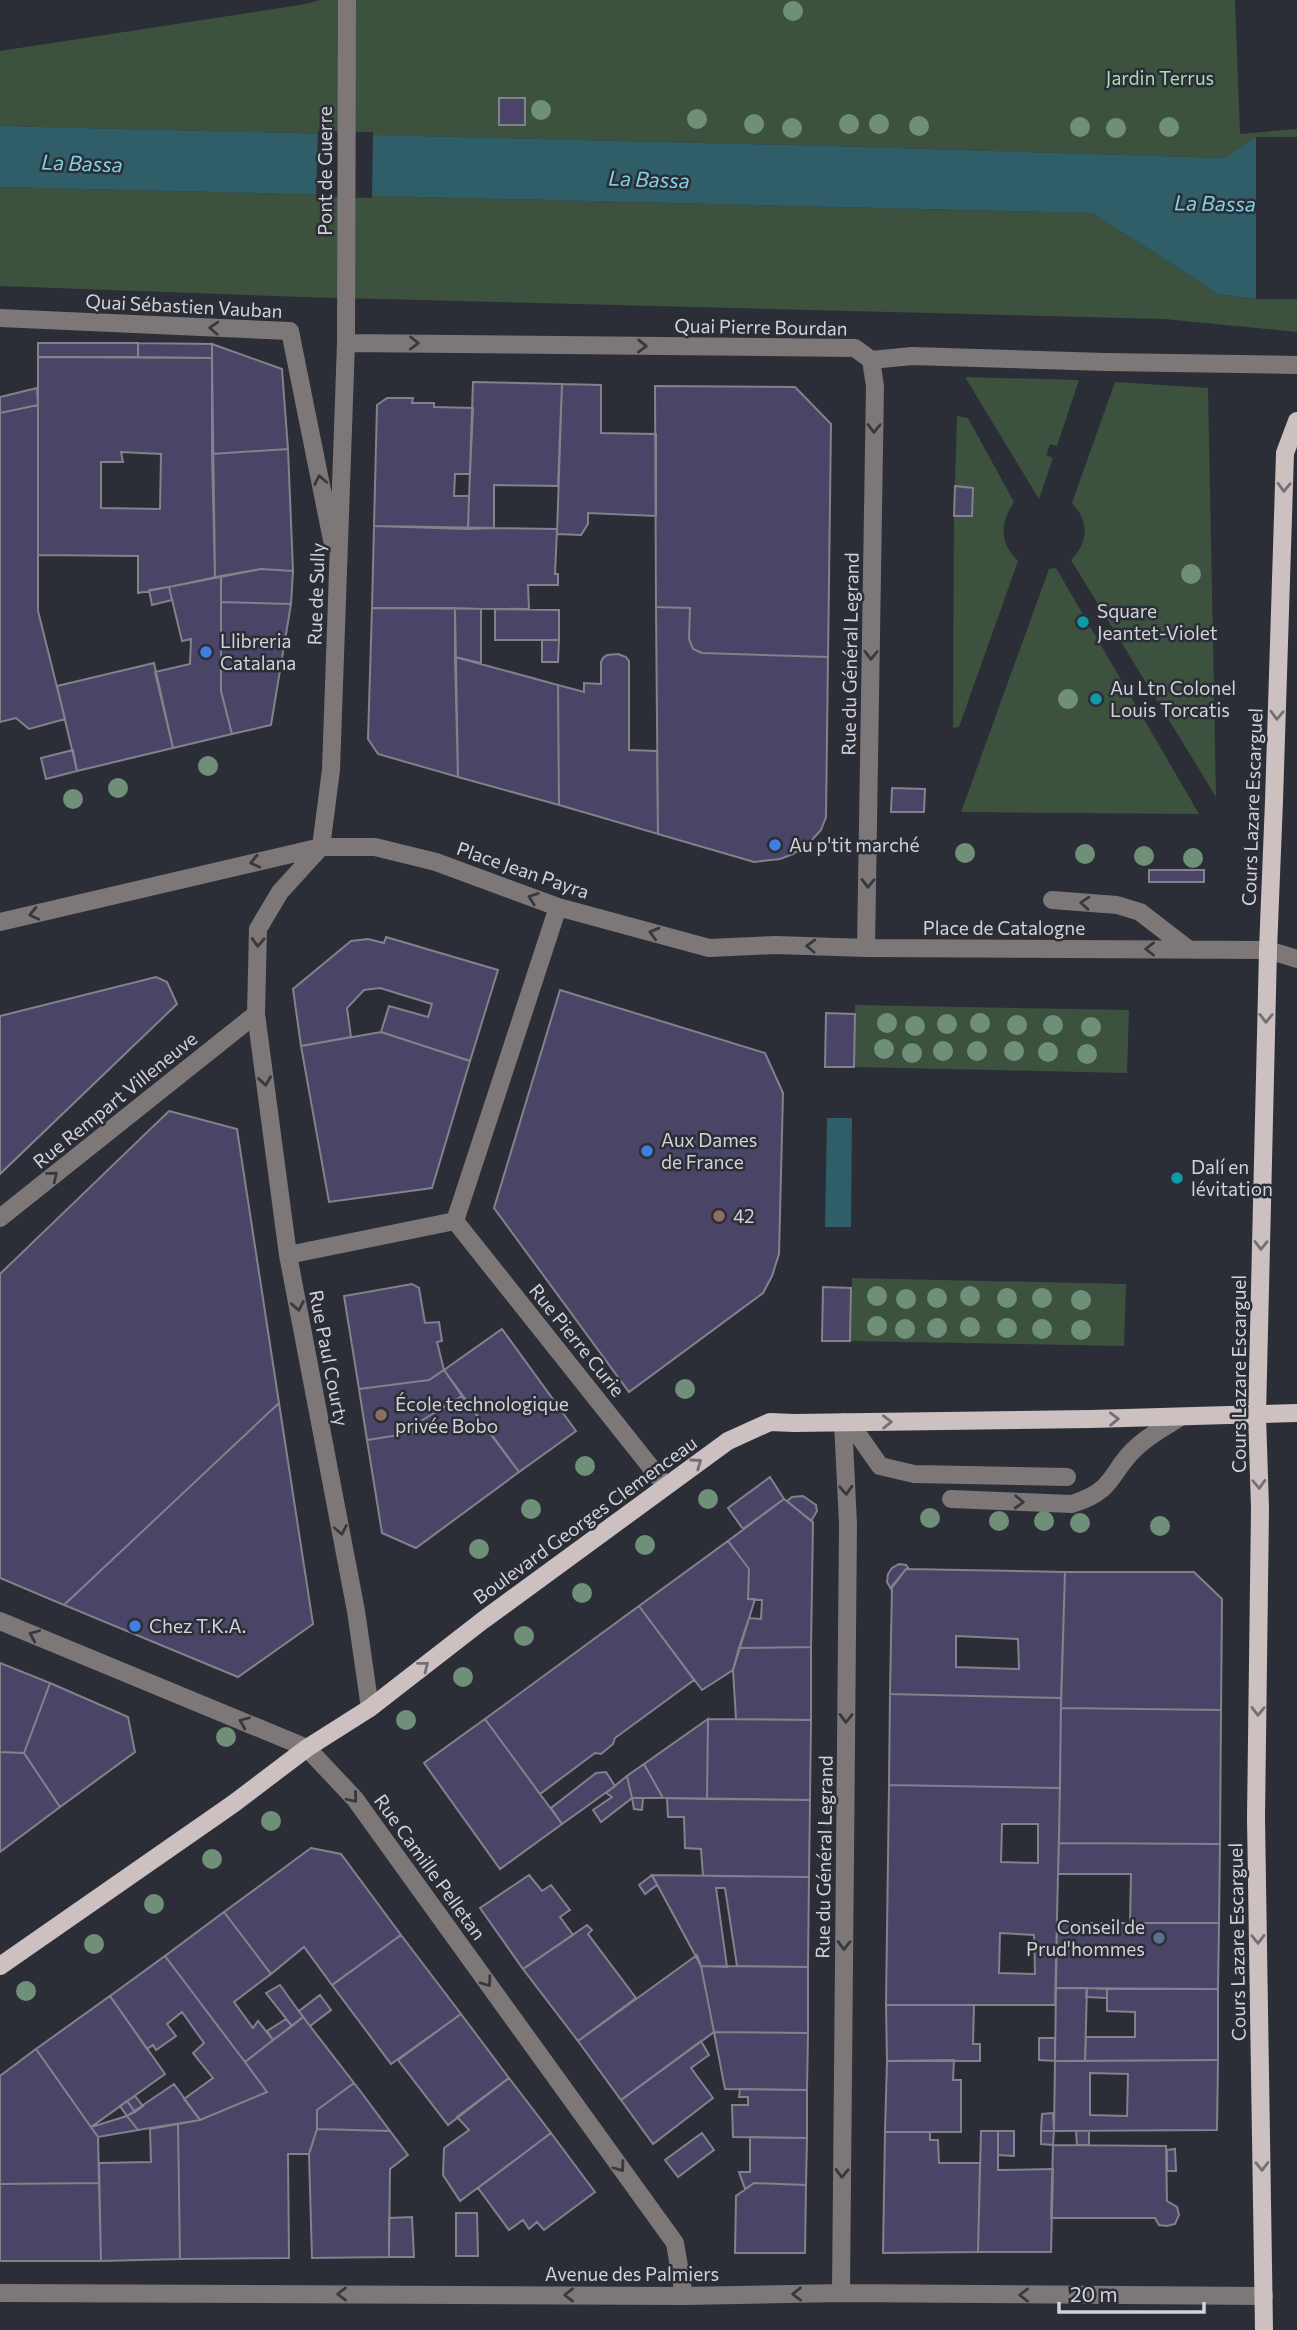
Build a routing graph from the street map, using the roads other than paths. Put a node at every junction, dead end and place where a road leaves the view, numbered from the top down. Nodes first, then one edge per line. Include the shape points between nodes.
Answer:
1 (347, 0) edge
2 (0, 318) edge
3 (346, 343) junction
4 (871, 360) junction
5 (1297, 365) edge
6 (1297, 421) edge
7 (338, 571) junction
8 (321, 846) junction
9 (1052, 900) dead end
10 (558, 907) junction
11 (0, 922) edge
12 (709, 948) joint
13 (866, 948) junction
14 (1188, 949) junction
15 (1268, 950) junction
16 (1297, 960) edge
17 (256, 1014) junction
18 (0, 1218) edge
19 (455, 1221) junction
20 (289, 1255) junction
21 (1297, 1413) edge
22 (1258, 1415) junction
23 (1180, 1417) junction
24 (843, 1422) junction
25 (1067, 1477) dead end
26 (665, 1485) junction
27 (951, 1500) dead end
28 (0, 1620) edge
29 (370, 1708) junction
30 (307, 1748) junction
31 (0, 1966) edge
32 (0, 2293) edge
33 (841, 2293) junction
34 (684, 2296) junction
35 (1264, 2297) junction
36 (1264, 2330) edge

1 - 3 street, Pont de Guerre
7 -> 2 street, Quai Sébastien Vauban via 290,331
3 -> 4 street, Quai Pierre Bourdan via 855,348
3 - 7 street, Rue de Sully
4 - 5 street, Quai Pierre Bourdan via 912,356
4 -> 13 street, Rue du Général Legrand via 875,386
6 -> 15 main road, Cours Lazare Escarguel via 1285,453
7 - 8 street, Rue de Sully via 331,770
10 -> 8 street, Place Jean Payra via 436,862 375,847
8 -> 11 street, Place Jean Payra
8 -> 17 street via 280,892 258,929
14 -> 9 street via 1140,912 1118,905
12 -> 10 street, Place Jean Payra
10 - 19 street
13 -> 12 street, Place de Catalogne
14 -> 13 street, Place de Catalogne
14 - 15 street, Place de Catalogne
15 - 16 street, Place de Catalogne
15 -> 22 main road, Cours Lazare Escarguel
18 -> 17 street, Rue Rempart Villeneuve
17 -> 20 street, Rue Paul Courty
19 - 20 street
19 - 26 street, Rue Pierre Curie
20 -> 29 street, Rue Paul Courty
21 - 22 main road, Boulevard Georges Clemenceau
22 - 23 main road, Boulevard Georges Clemenceau
22 -> 35 main road, Cours Lazare Escarguel via 1256,1818
24 -> 23 main road, Boulevard Georges Clemenceau
27 -> 23 street via 1072,1504 1090,1498 1111,1482 1138,1445
24 - 25 street via 880,1466 914,1474
26 -> 24 main road, Boulevard Georges Clemenceau via 728,1441 770,1422
24 -> 33 street, Rue du Général Legrand via 848,1524
29 -> 26 main road, Boulevard Georges Clemenceau
30 -> 28 street, Rue Camille Pelletan
29 - 30 main road, Boulevard Georges Clemenceau
30 - 31 main road, Boulevard Georges Clemenceau
30 -> 34 street, Rue Camille Pelletan via 355,1800 675,2243
34 -> 32 street, Avenue des Palmiers
33 -> 34 street, Avenue des Palmiers
35 -> 33 street, Avenue des Palmiers
35 - 36 main road, Cours Lazare Escarguel

